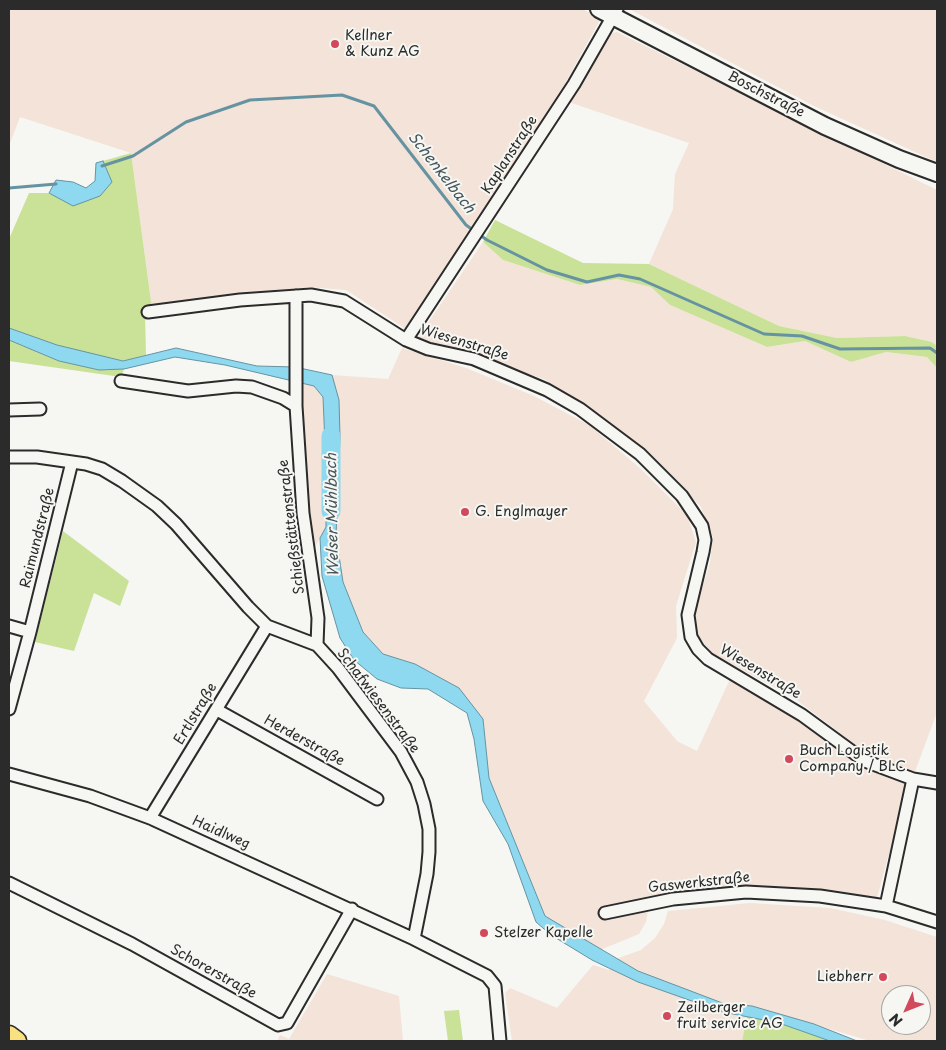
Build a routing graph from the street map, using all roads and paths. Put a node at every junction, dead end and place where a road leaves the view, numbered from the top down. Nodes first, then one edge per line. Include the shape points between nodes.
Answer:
1 (610, 11) edge
2 (937, 173) edge
3 (296, 296) junction
4 (148, 312) dead end
5 (406, 340) junction
6 (121, 381) dead end
7 (296, 406) junction
8 (40, 409) dead end
9 (9, 410) edge
10 (9, 457) edge
11 (72, 462) junction
12 (9, 626) edge
13 (267, 626) junction
14 (30, 632) junction
15 (317, 645) junction
16 (9, 709) edge
17 (217, 710) junction
18 (9, 774) edge
19 (913, 778) junction
20 (937, 783) edge
21 (377, 799) dead end
22 (150, 818) junction
23 (9, 883) edge
24 (886, 906) junction
25 (352, 909) junction
26 (605, 913) dead end
27 (937, 922) edge
28 (414, 939) junction
29 (9, 1036) edge
30 (17, 1041) edge
31 (500, 1041) edge

1 - 2 main road, Boschstraße via 825,126
1 - 5 street, Kaplanstraße via 574,84
3 - 4 street
3 - 5 street via 311,295 344,301
3 - 7 street, Schießstättenstraße
5 - 19 street, Wiesenstraße via 428,349 474,359 524,379 580,409 640,454 682,496 702,526 705,540 688,615 691,637 698,649 708,659 802,715 865,761
6 - 7 street via 188,391 252,387
7 - 15 street, Schießstättenstraße via 303,513 318,618
8 - 9 street
10 - 11 street, Schafwiesenstraße
11 - 13 street, Schafwiesenstraße via 102,469 157,506
11 - 14 street, Raimundstraße
12 - 14 street
13 - 15 street, Schafwiesenstraße
13 - 17 street, Ertlstraße
14 - 16 street, Raimundstraße
15 - 28 street, Schafwiesenstraße via 358,694 400,752 417,782 429,829 429,852 428,874
17 - 21 street, Herderstraße
17 - 22 street, Ertlstraße
18 - 22 street, Haidlweg via 90,796
19 - 20 street, Wiesenstraße
19 - 24 street
22 - 25 street, Haidlweg
23 - 25 street, Schorerstraße via 132,944 278,1025 287,1023
24 - 26 street, Gaswerkstraße via 820,896 746,892 672,899
24 - 27 street
25 - 28 street, Haidlweg
28 - 31 street via 487,976 495,986
29 - 30 main road

